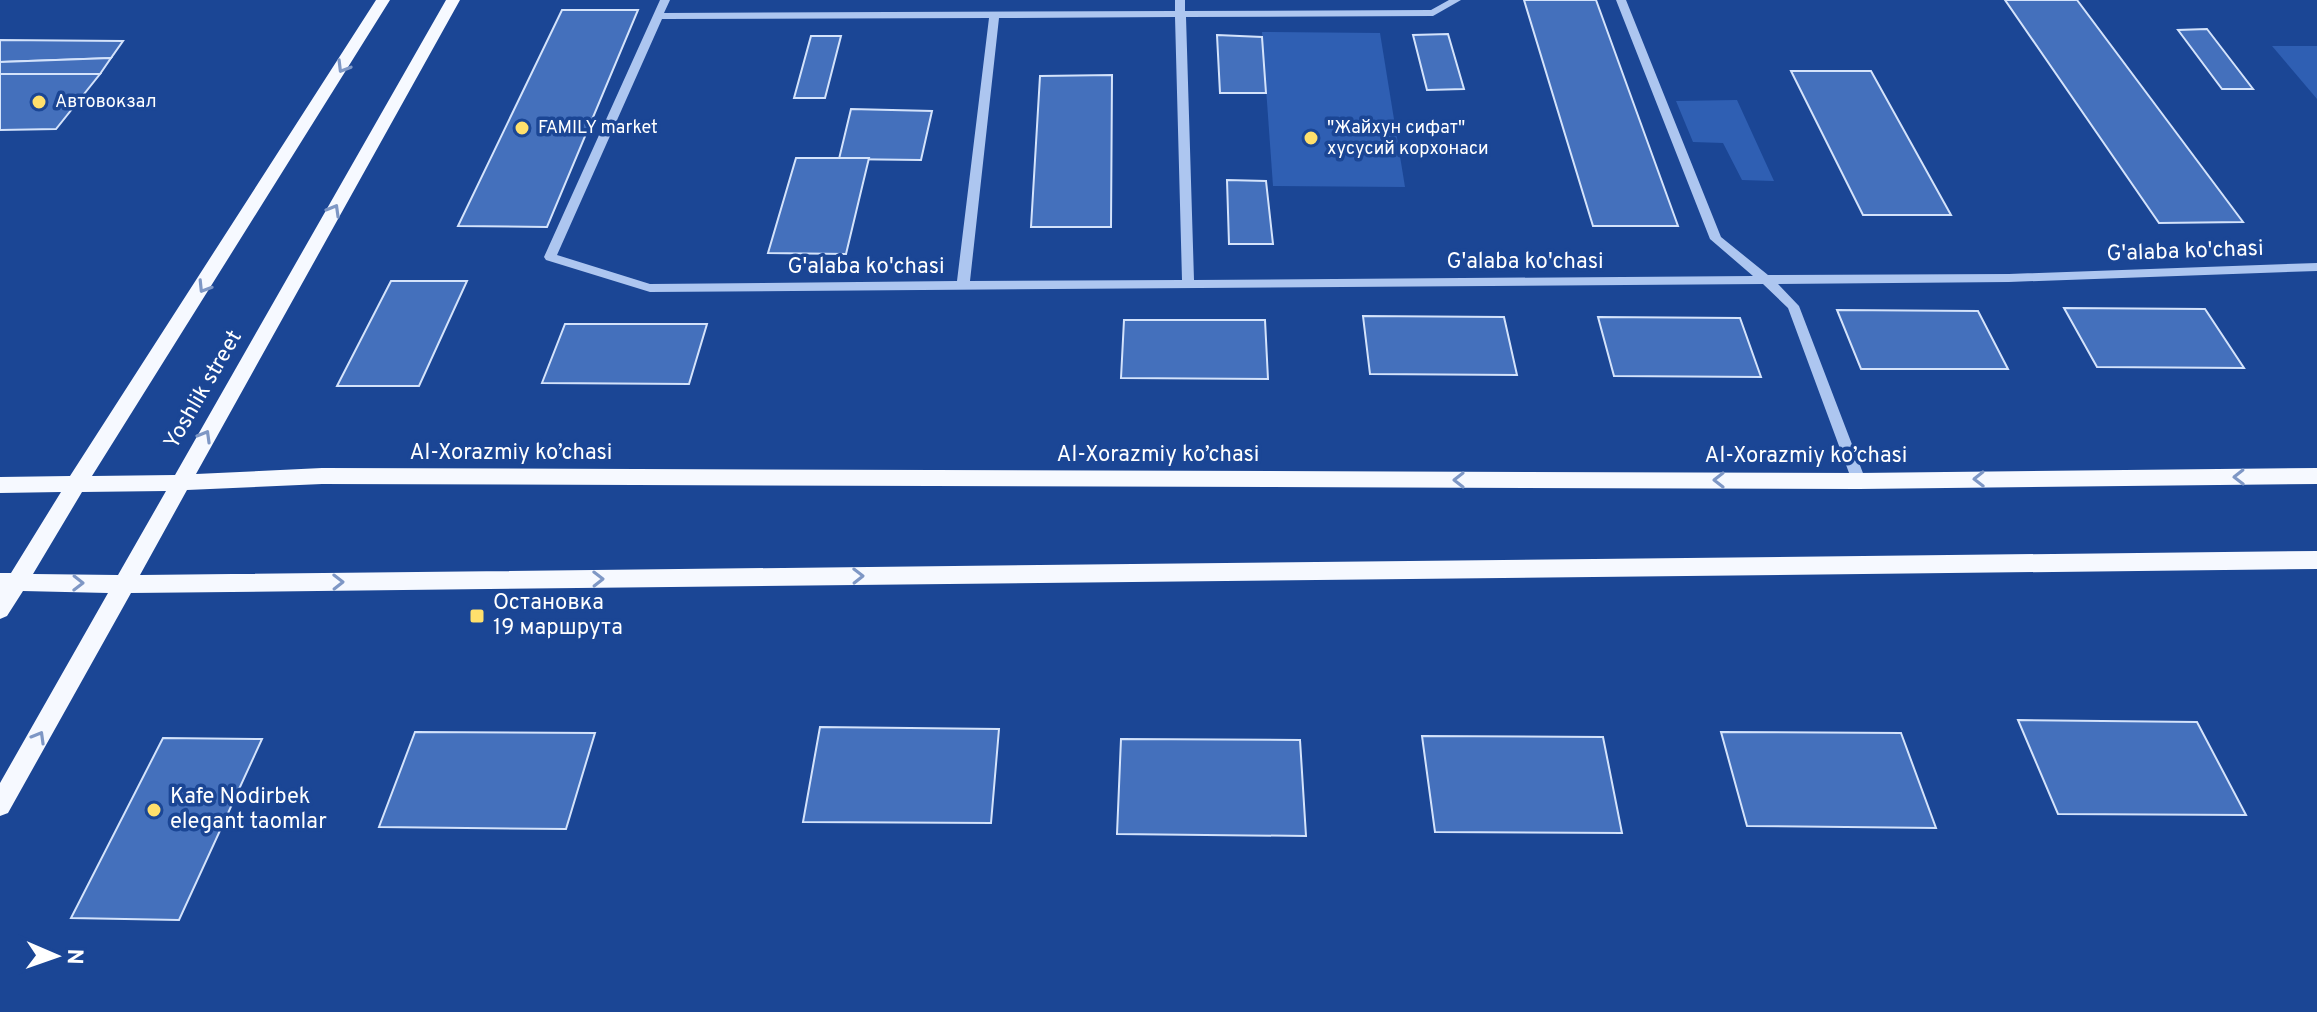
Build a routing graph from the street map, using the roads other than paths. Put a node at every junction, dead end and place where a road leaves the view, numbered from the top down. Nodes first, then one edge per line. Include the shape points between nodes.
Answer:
1 (383, 0) edge
2 (453, 0) edge
3 (665, 0) edge
4 (1180, 0) edge
5 (1456, 0) edge
6 (1621, 0) edge
7 (1181, 14) junction
8 (994, 15) junction
9 (658, 16) junction
10 (2317, 267) edge
11 (1766, 280) junction
12 (1188, 284) junction
13 (963, 286) junction
14 (2317, 476) edge
15 (1859, 481) junction
16 (179, 483) junction
17 (76, 484) junction
18 (0, 485) edge
19 (2317, 560) edge
20 (9, 582) edge
21 (127, 584) junction
22 (0, 610) edge
23 (0, 805) edge

1 -> 17 main road
16 -> 2 main road, Yoshlik street
3 - 9 street
4 - 7 street
5 - 7 street via 1433,13
6 - 11 street via 1716,239
7 - 8 street
7 - 12 street
8 - 9 street
8 - 13 street
9 - 13 street, G'alaba ko'chasi via 550,257 650,288
10 - 11 street, G'alaba ko'chasi
11 - 12 street, G'alaba ko'chasi
11 - 15 street via 1793,306
12 - 13 street, G'alaba ko'chasi
14 -> 15 main road, Al-Xorazmiy ko’chasi
15 -> 16 main road, Al-Xorazmiy ko’chasi via 322,476
16 - 17 main road, Al-Xorazmiy ko’chasi
16 - 21 main road, Yoshlik street
17 - 18 main road, Al-Xorazmiy ko’chasi
17 - 20 main road
21 -> 19 main road
20 -> 21 main road
20 - 22 main road
23 -> 21 main road, Yoshlik street

